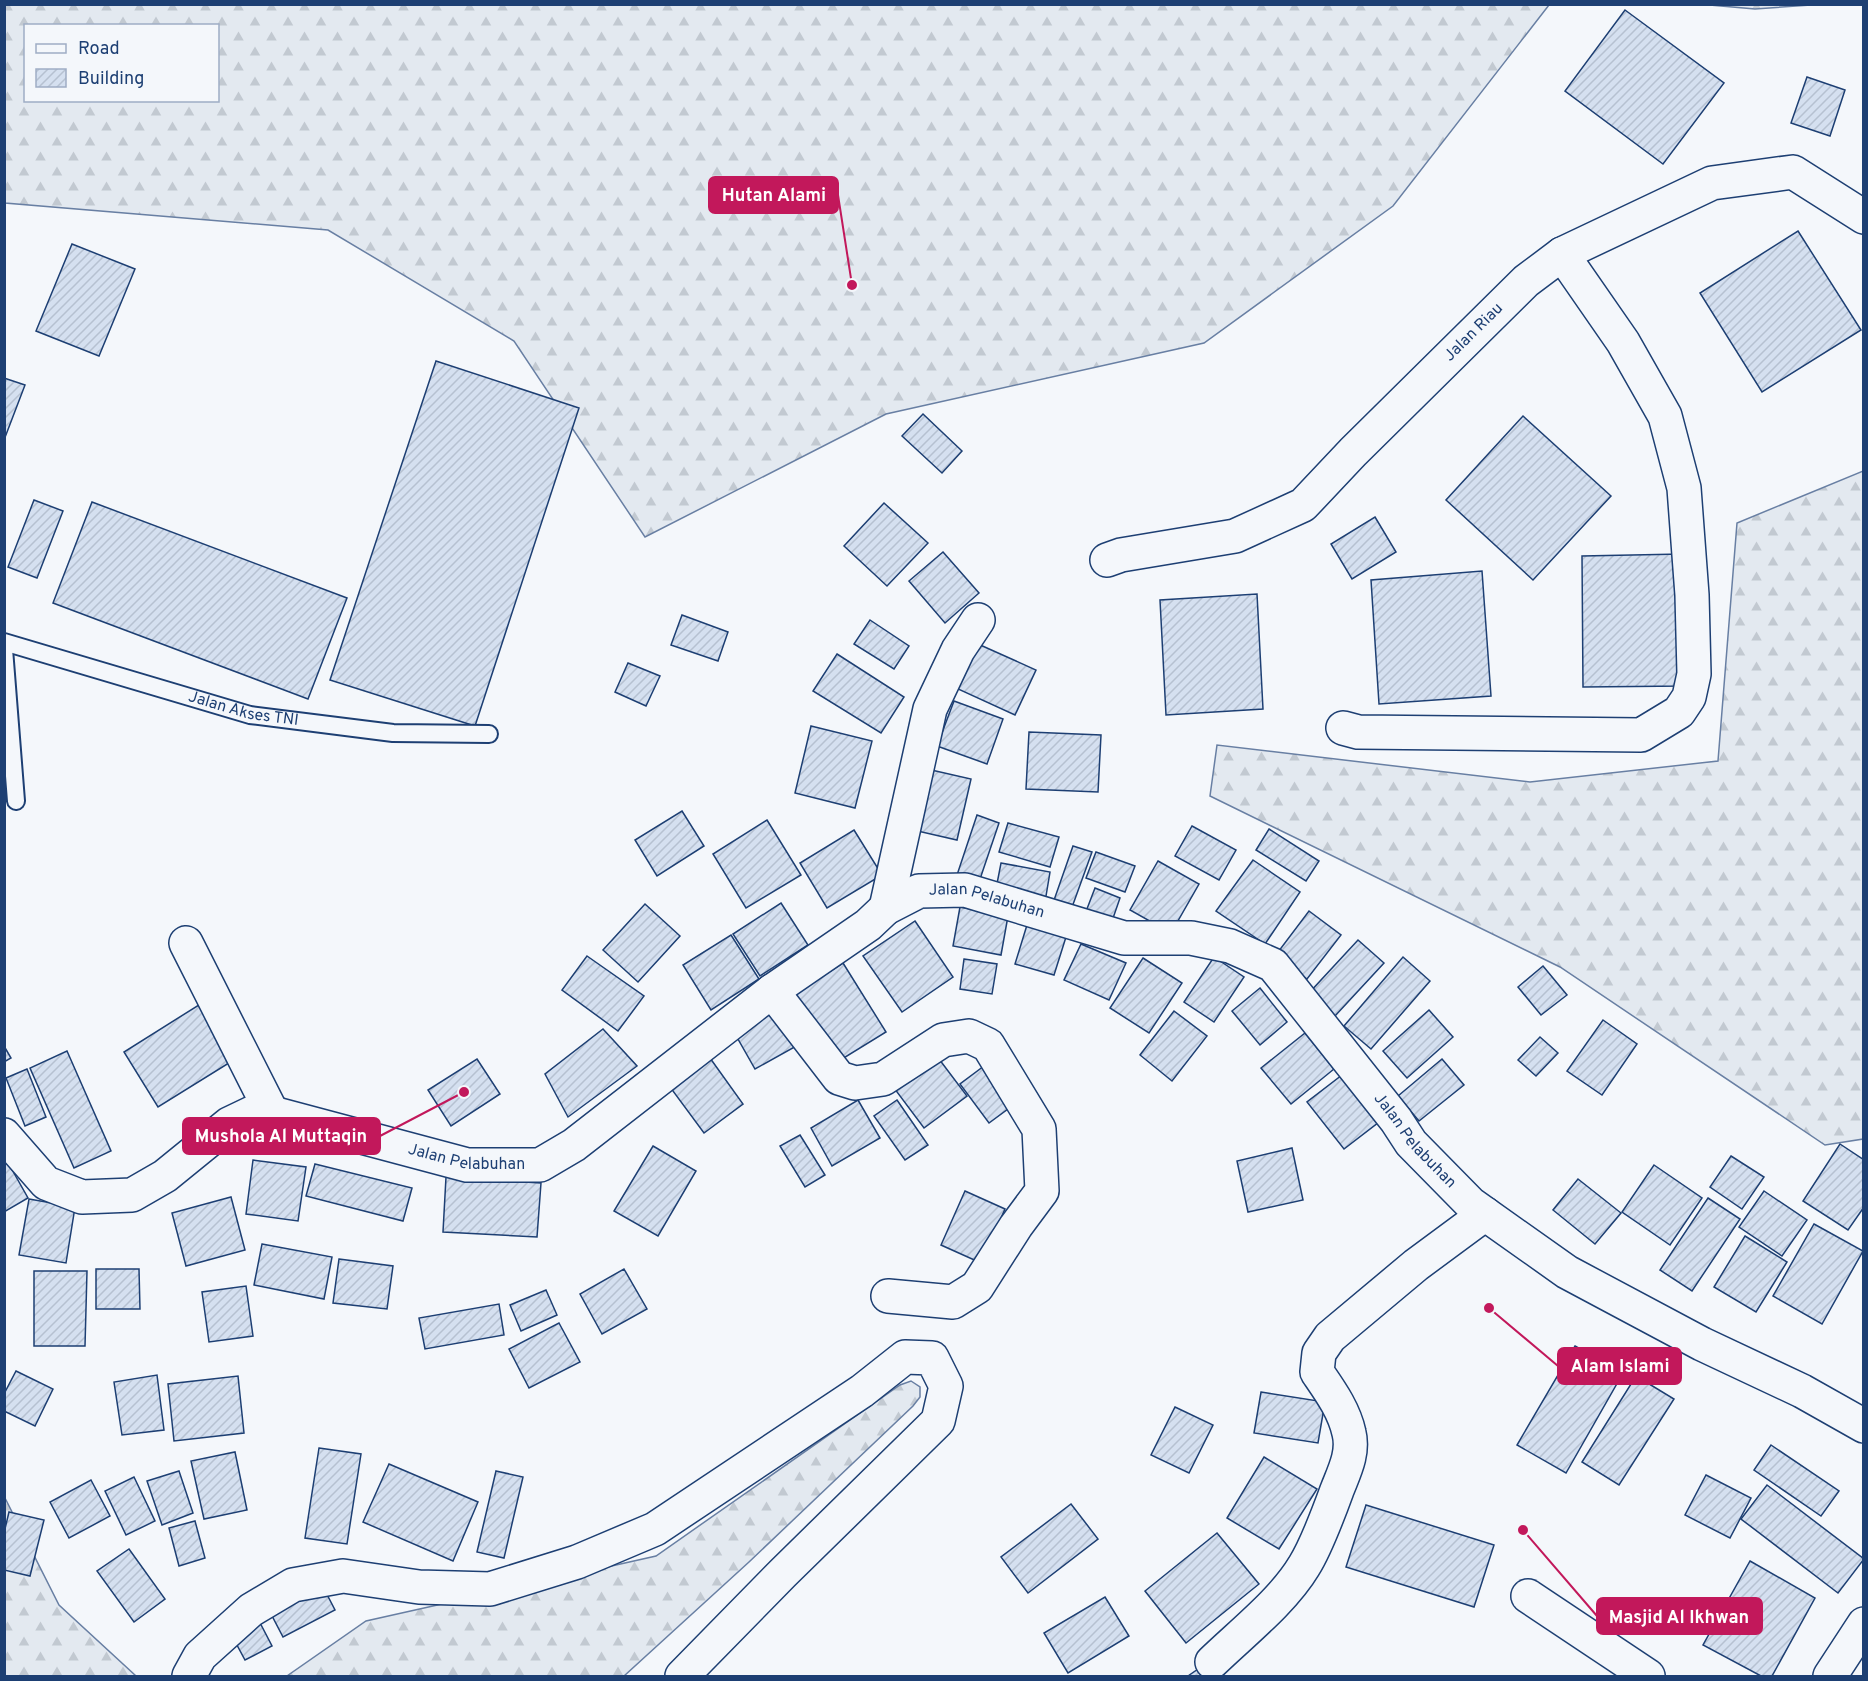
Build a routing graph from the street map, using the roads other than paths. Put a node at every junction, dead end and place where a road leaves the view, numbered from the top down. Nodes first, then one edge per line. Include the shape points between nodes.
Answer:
1 (1863, 217) edge
2 (1562, 254) junction
3 (1107, 560) dead end
4 (978, 620) dead end
5 (4, 642) edge
6 (4, 649) edge
7 (1343, 728) dead end
8 (489, 734) dead end
9 (16, 801) dead end
10 (886, 908) junction
11 (186, 943) dead end
12 (772, 991) junction
13 (272, 1113) junction
14 (4, 1135) edge
15 (1485, 1214) junction
16 (888, 1296) dead end
17 (1863, 1426) edge
18 (1528, 1596) dead end
19 (1863, 1624) edge
20 (1212, 1662) dead end
21 (189, 1677) edge
22 (682, 1677) edge
23 (1648, 1677) edge
24 (1830, 1677) edge

1 - 2 street, Jalan Riau via 1792,172 1712,183
2 - 3 street, Jalan Riau via 1526,281 1303,505 1235,536
2 - 7 street via 1623,342 1665,416 1684,488 1694,674 1689,697 1678,712 1641,735 1358,732
4 - 10 street via 958,650 930,709
5 - 8 lane, Jalan Akses TNI via 250,715 393,733
6 - 9 lane
10 - 12 street, Jalan Pelabuhan via 868,925
10 - 15 street, Jalan Pelabuhan via 919,891 965,890 1124,938 1191,938 1230,946 1272,965 1411,1143
11 - 13 street
12 - 13 street, Jalan Pelabuhan via 574,1145 540,1165 467,1165
12 - 16 street via 839,1078 855,1083 883,1079 943,1040 969,1036 988,1045 1039,1129 1042,1191 977,1287 953,1302
13 - 14 street, Jalan Pelabuhan via 252,1113 228,1124 165,1176 132,1195 82,1197 46,1183
15 - 17 street, Jalan Pelabuhan via 1567,1272
15 - 20 street via 1356,1313 1319,1353 1317,1372 1343,1415 1350,1455 1304,1566 1273,1605
18 - 23 street
19 - 24 street
21 - 22 street via 200,1656 251,1610 293,1585 343,1576 419,1587 489,1589 577,1562 655,1529 905,1358 932,1358 946,1386 938,1421

